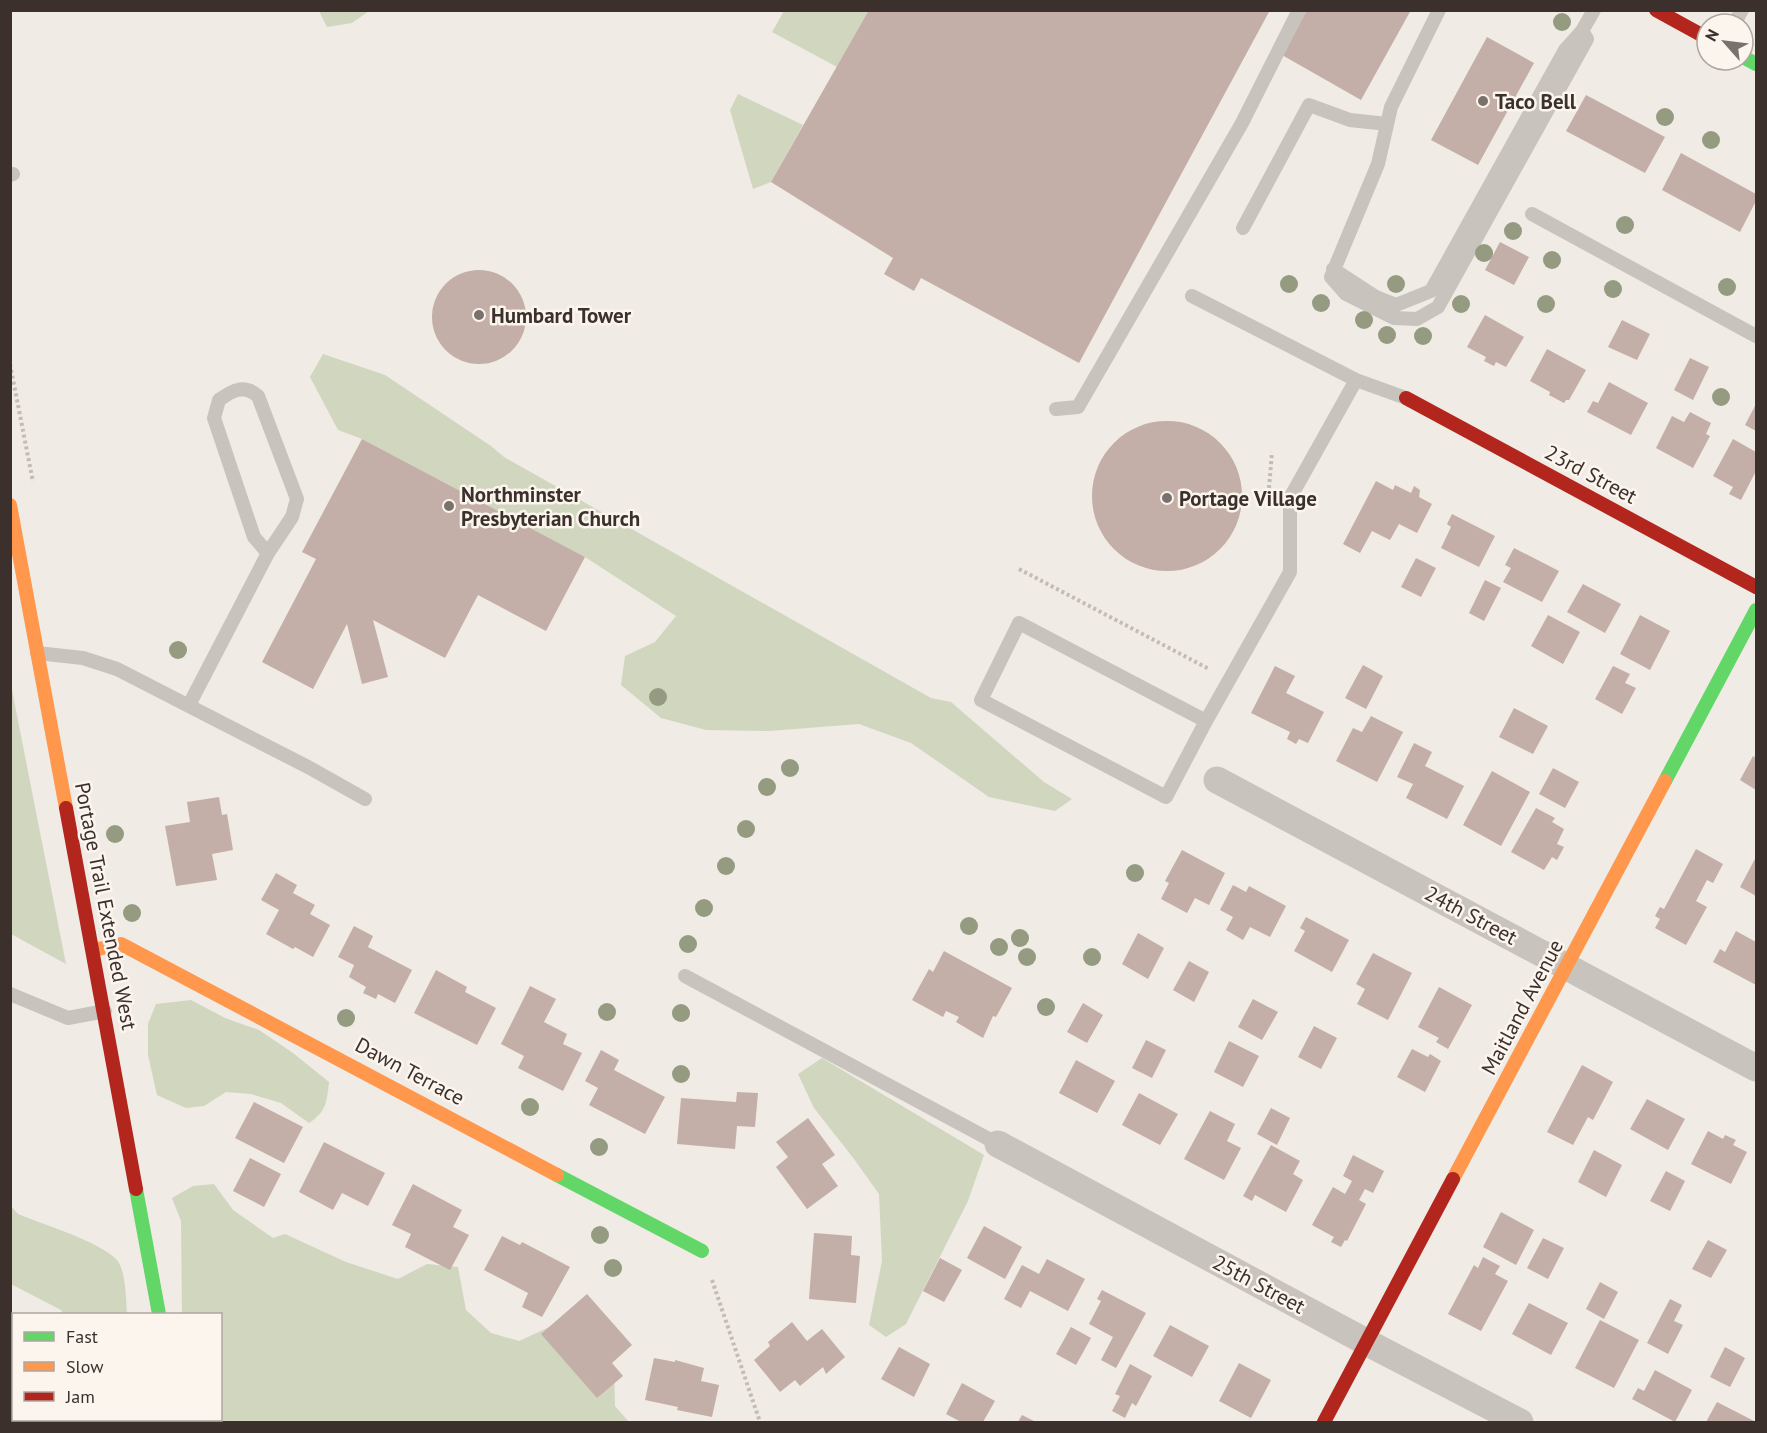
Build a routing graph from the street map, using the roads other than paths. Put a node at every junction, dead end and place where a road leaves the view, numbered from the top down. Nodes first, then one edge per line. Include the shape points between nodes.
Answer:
1 (1299, 10) edge
2 (1439, 10) edge
3 (1594, 10) edge
4 (1656, 10) edge
5 (1582, 31) junction
6 (1695, 31) edge
7 (1387, 124) junction
8 (1532, 214) dead end
9 (1243, 228) dead end
10 (1333, 269) junction
11 (1192, 296) dead end
12 (1756, 336) edge
13 (1356, 380) junction
14 (1406, 398) joint
15 (1056, 409) dead end
16 (10, 505) edge
17 (268, 553) junction
18 (1756, 587) edge
19 (1756, 610) edge
20 (37, 653) junction
21 (189, 705) junction
22 (1206, 721) junction
23 (1217, 780) dead end
24 (365, 799) dead end
25 (94, 950) junction
26 (1567, 967) junction
27 (685, 976) dead end
28 (10, 994) edge
29 (105, 1011) junction
30 (1756, 1068) edge
31 (998, 1144) joint
32 (702, 1251) road end
33 (159, 1313) edge
34 (1368, 1343) junction
35 (1324, 1422) edge
36 (1520, 1422) edge

1 - 15 lane via 1242,123 1078,407
2 - 7 lane via 1391,107
3 - 5 lane
4 - 6 street
5 - 10 lane via 1565,50 1431,291 1396,305
5 - 10 lane via 1587,39 1438,307 1417,320 1394,318 1346,294 1331,277
7 - 9 lane via 1350,120 1309,105
7 - 10 lane via 1378,164
8 - 12 lane
11 - 13 lane
13 - 14 lane
13 - 22 lane via 1290,498 1290,572
14 - 18 street, 23rd Street
16 - 20 street, Portage Trail Extended West
17 - 17 lane via 292,517 297,499 258,396 243,388 219,400 214,418 255,537
17 - 21 lane
19 - 26 street, Maitland Avenue
20 - 21 lane via 83,658 117,669
20 - 25 street, Portage Trail Extended West
21 - 24 lane
22 - 22 lane via 1166,797 981,700 1019,623
23 - 26 street, 24th Street
25 - 29 street, Portage Trail Extended West
25 - 32 street, Dawn Terrace via 121,944
26 - 30 street, 24th Street
26 - 34 street, Maitland Avenue
27 - 31 lane
28 - 29 lane via 68,1018
29 - 33 street, Portage Trail Extended West
31 - 34 street, 25th Street
34 - 35 street, Maitland Avenue
34 - 36 street, 25th Street

